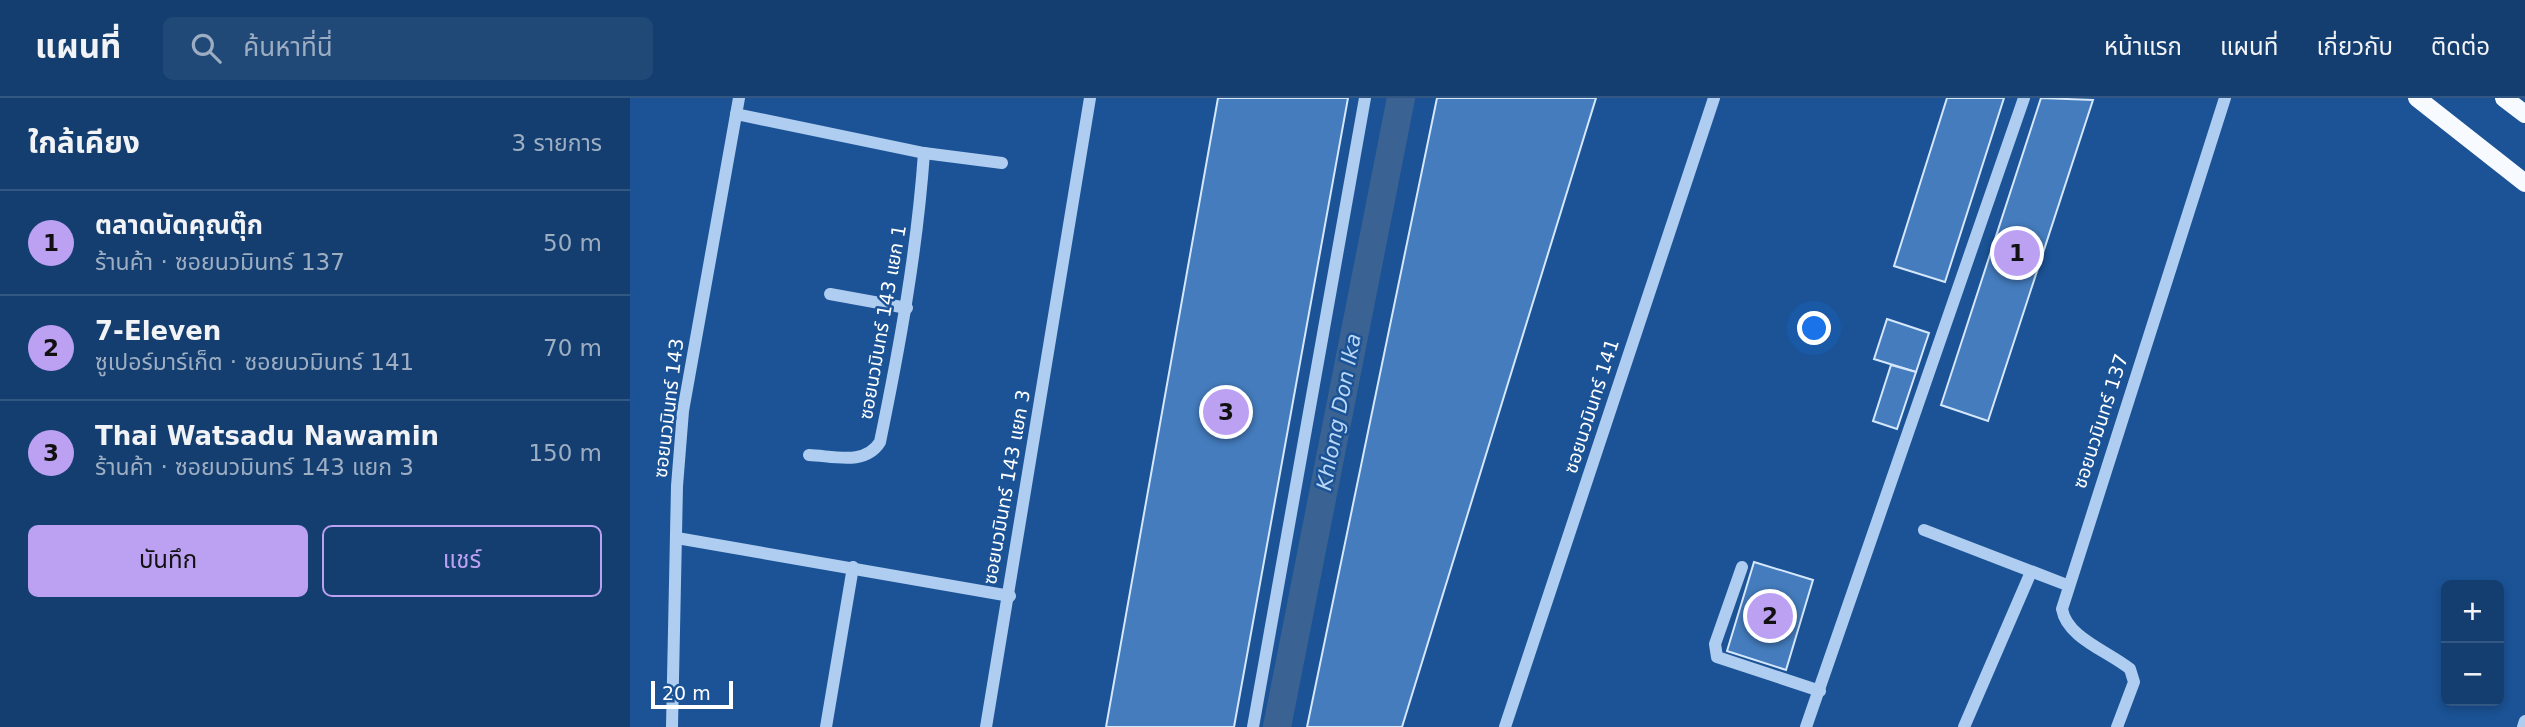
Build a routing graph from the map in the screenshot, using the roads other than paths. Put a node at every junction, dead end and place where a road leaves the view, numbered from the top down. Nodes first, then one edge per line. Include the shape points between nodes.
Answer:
1 (739, 98) edge
2 (1090, 98) edge
3 (1365, 98) edge
4 (1714, 98) edge
5 (2024, 98) edge
6 (2225, 98) edge
7 (2417, 98) edge
8 (2504, 98) edge
9 (736, 114) junction
10 (2525, 114) edge
11 (924, 153) junction
12 (1002, 163) dead end
13 (2525, 183) edge
14 (830, 294) dead end
15 (907, 308) junction
16 (809, 455) dead end
17 (1924, 530) dead end
18 (677, 538) junction
19 (1742, 567) dead end
20 (853, 568) junction
21 (2031, 572) junction
22 (2067, 585) junction
23 (1010, 596) junction
24 (1820, 691) junction
25 (2525, 721) edge
26 (672, 727) edge
27 (826, 727) edge
28 (986, 727) edge
29 (1253, 727) edge
30 (1505, 727) edge
31 (1806, 727) edge
32 (1964, 727) edge
33 (2118, 727) edge
34 (2523, 727) edge

1 - 9 street, ซอยนวมินทร์ 143
2 - 23 street, ซอยนวมินทร์ 143 แยก 3
3 - 29 street
4 - 30 street, ซอยนวมินทร์ 141
5 - 24 street
6 - 22 street, ซอยนวมินทร์ 137
7 - 13 main road
8 - 10 main road
9 - 11 street
9 - 18 street, ซอยนวมินทร์ 143 via 683,411
11 - 12 street
11 - 15 street, ซอยนวมินทร์ 143 แยก 1
14 - 15 street
15 - 16 street, ซอยนวมินทร์ 143 แยก 1 via 880,442 873,453 863,458
17 - 21 street
18 - 20 street, ซอยนวมินทร์ 143 แยก 3
18 - 26 street, ซอยนวมินทร์ 143
19 - 24 street via 1715,644 1717,657
20 - 23 street, ซอยนวมินทร์ 143 แยก 3
20 - 27 street
21 - 22 street
21 - 32 street
22 - 33 street, ซอยนวมินทร์ 137 via 2064,622 2130,669 2134,682
23 - 28 street
24 - 31 street
25 - 34 street

